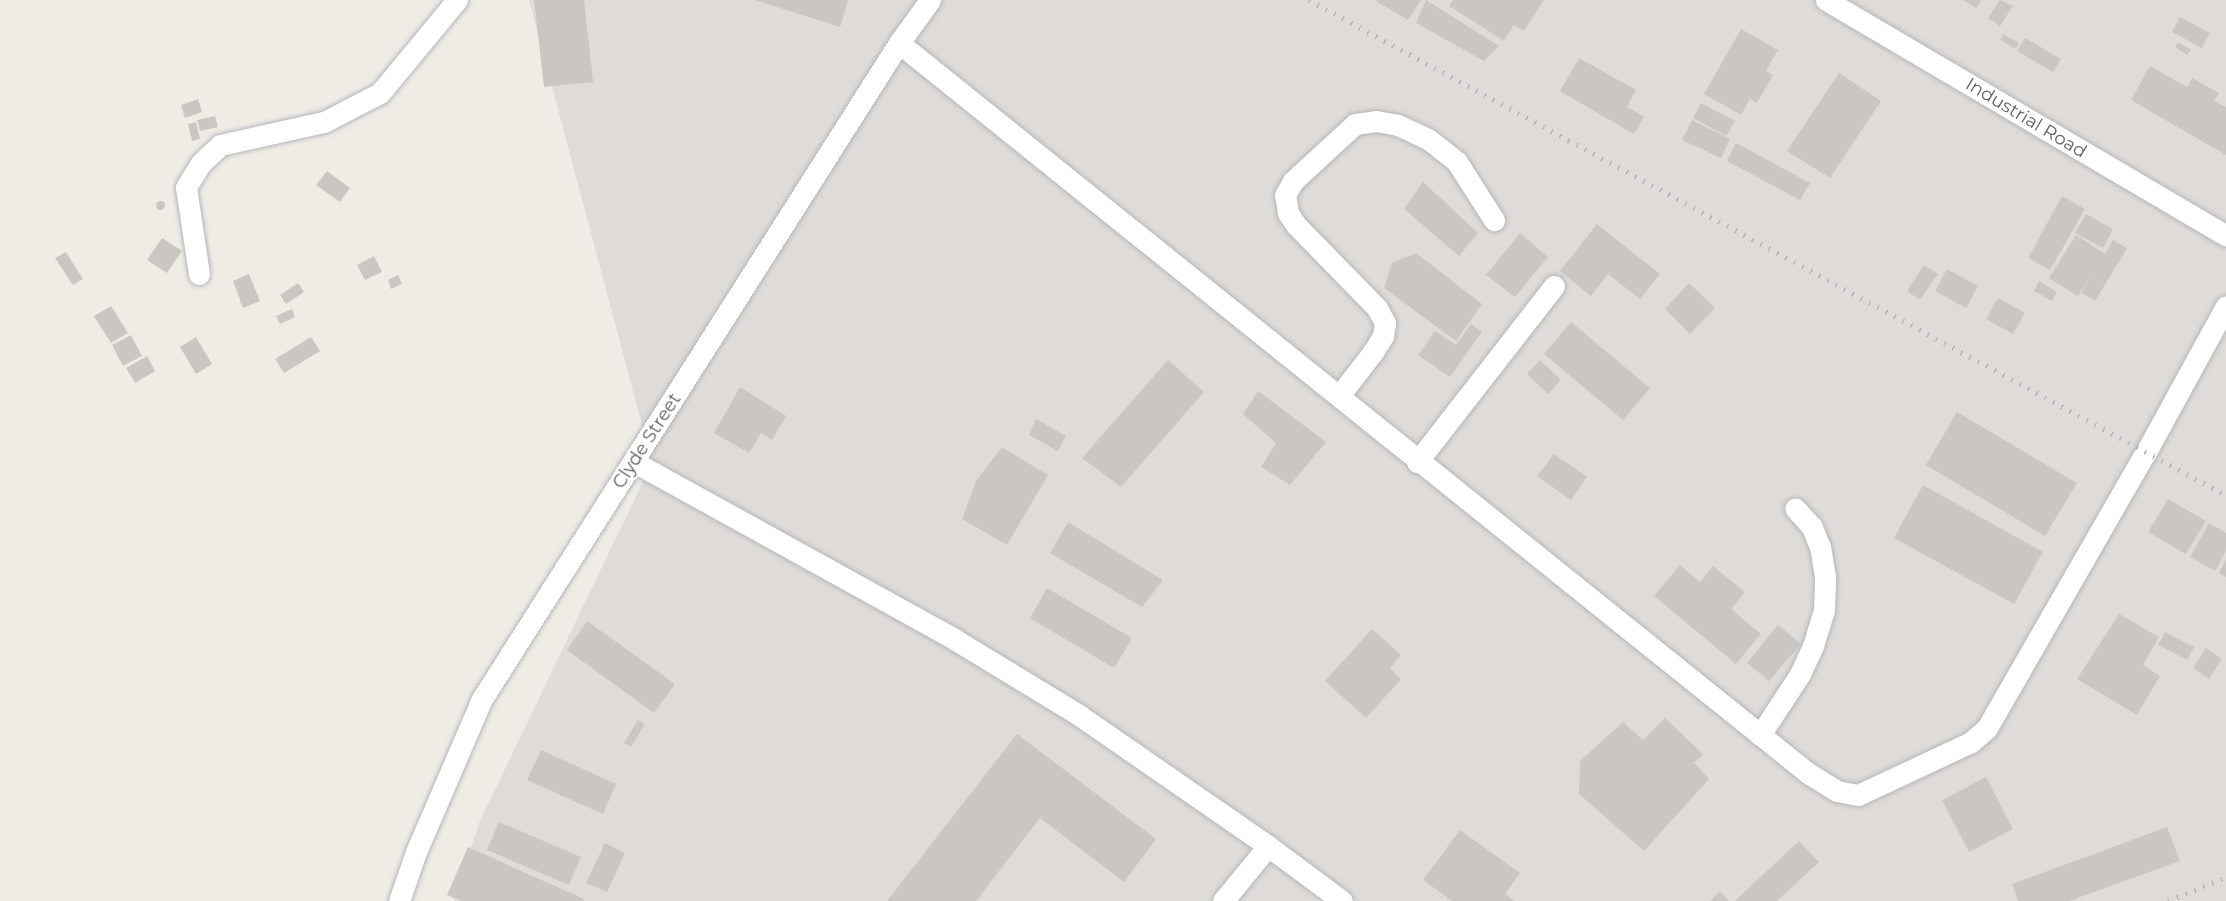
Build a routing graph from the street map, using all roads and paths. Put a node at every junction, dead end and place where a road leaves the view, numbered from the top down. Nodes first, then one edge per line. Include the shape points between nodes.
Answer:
1 (457, 0) edge
2 (930, 0) edge
3 (1826, 0) edge
4 (899, 43) junction
5 (1494, 220) dead end
6 (2226, 236) edge
7 (200, 274) dead end
8 (1554, 286) dead end
9 (2226, 306) edge
10 (1339, 396) junction
11 (634, 462) junction
12 (1417, 462) junction
13 (1795, 508) dead end
14 (1760, 735) junction
15 (1268, 846) junction
16 (399, 901) edge
17 (1222, 901) edge
18 (1342, 901) edge

1 - 7 street via 380,93 324,122 220,145 201,164 186,187
2 - 4 street, Clyde Street
3 - 6 street, Industrial Road
4 - 10 street
4 - 11 street, Clyde Street
5 - 10 street via 1457,162 1428,139 1387,123 1355,124 1293,181 1285,195 1288,213 1377,308 1385,323 1378,344
8 - 12 street
9 - 14 street via 1987,728 1971,742 1858,795 1837,791 1808,774
10 - 12 street
11 - 15 street via 954,639 1070,709
11 - 16 street, Clyde Street via 482,699
12 - 14 street
13 - 14 street via 1812,526 1820,547 1825,577 1824,611 1814,646 1800,674
15 - 17 street
15 - 18 street

